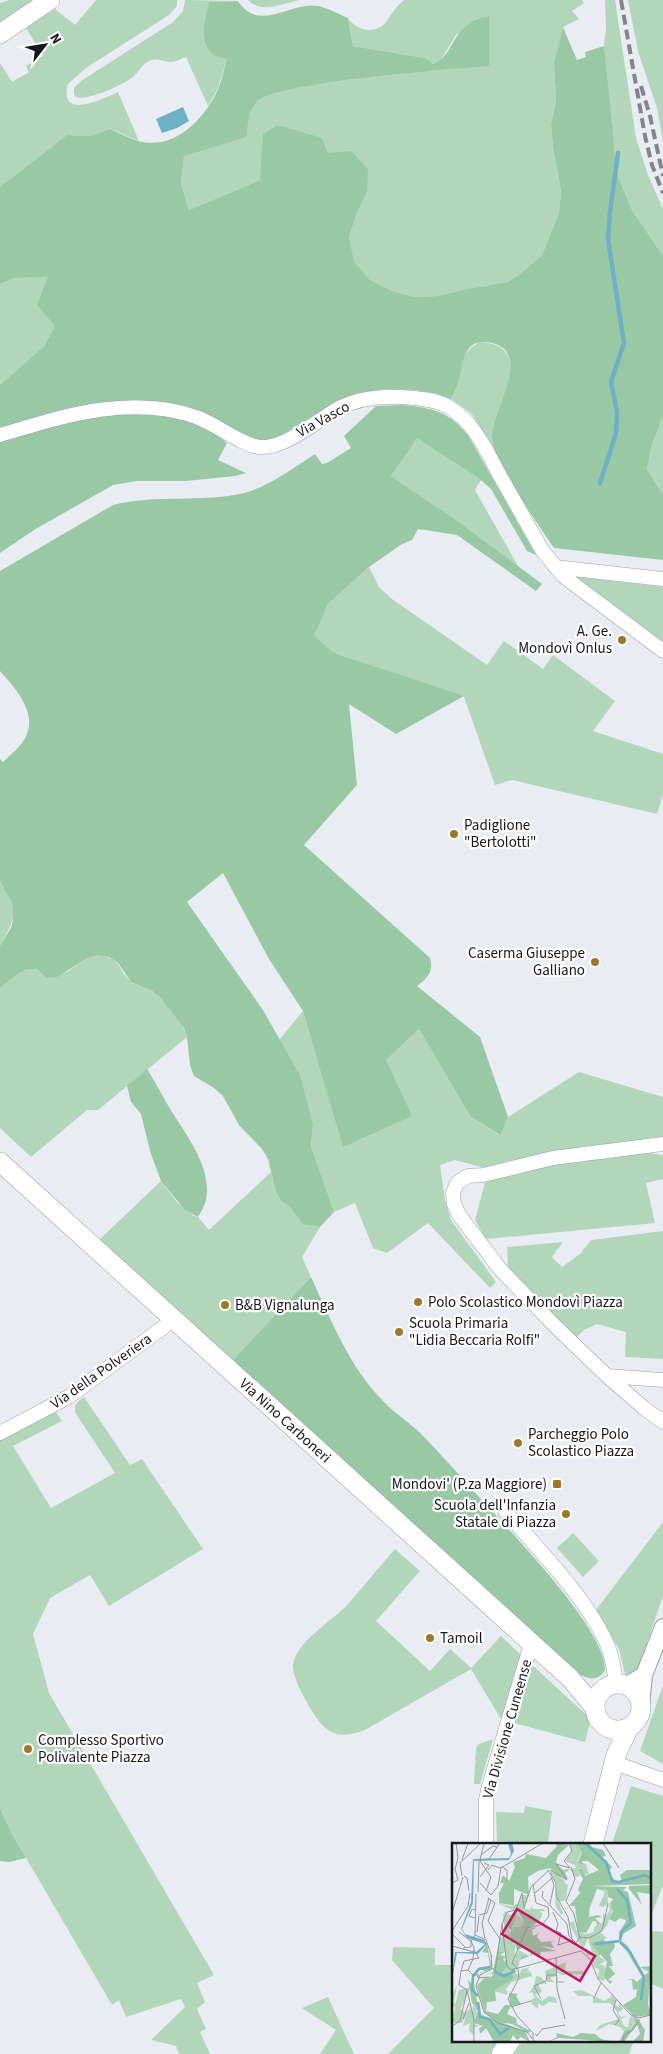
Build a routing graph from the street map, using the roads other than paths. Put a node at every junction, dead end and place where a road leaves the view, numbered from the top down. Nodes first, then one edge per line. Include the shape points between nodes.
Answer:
1 (50, 0) edge
2 (0, 34) edge
3 (0, 435) edge
4 (555, 567) junction
5 (663, 579) edge
6 (663, 650) edge
7 (663, 1144) edge
8 (639, 1147) junction
9 (663, 1150) edge
10 (0, 1162) edge
11 (173, 1320) junction
12 (607, 1376) junction
13 (663, 1380) edge
14 (663, 1422) edge
15 (0, 1433) edge
16 (505, 1511) dead end
17 (663, 1627) edge
18 (532, 1644) junction
19 (644, 1675) junction
20 (570, 1678) junction
21 (615, 1686) junction
22 (641, 1704) junction
23 (595, 1708) junction
24 (605, 1726) junction
25 (629, 1727) junction
26 (616, 1759) junction
27 (663, 1780) edge
28 (486, 1843) edge
29 (593, 1843) edge
30 (510, 2042) edge
31 (501, 2054) edge

1 - 2 main road
3 - 4 street, Via Vasco via 68,414 142,407 195,416 252,446 261,447 282,442 361,400 391,397 434,401 456,411 474,431
4 - 5 street
4 - 6 street, Via Vasco
7 - 8 street
8 - 9 street
8 - 12 street via 553,1158 468,1176 457,1183 453,1193 458,1215 488,1256 522,1294
10 - 11 main road, Via Nino Carboneri
11 - 15 street, Via della Polveriera via 70,1396
11 - 18 main road, Via Nino Carboneri
12 - 13 street
12 - 14 street
16 - 21 street via 587,1611 609,1649
17 - 19 street
18 - 20 main road, Via Nino Carboneri
18 - 28 street, Via Divisione Cuneense via 489,1786
19 - 21 street
19 - 22 street
20 - 21 main road, Via Nino Carboneri via 594,1689
20 - 23 main road, Via Nino Carboneri
21 - 22 main road via 636,1693
21 - 23 main road via 598,1695
22 - 25 main road via 639,1717
23 - 24 main road, Via Nino Carboneri
24 - 25 main road via 617,1730
24 - 26 main road, Via Nino Carboneri
25 - 26 main road
26 - 27 street
26 - 29 main road
30 - 31 main road

